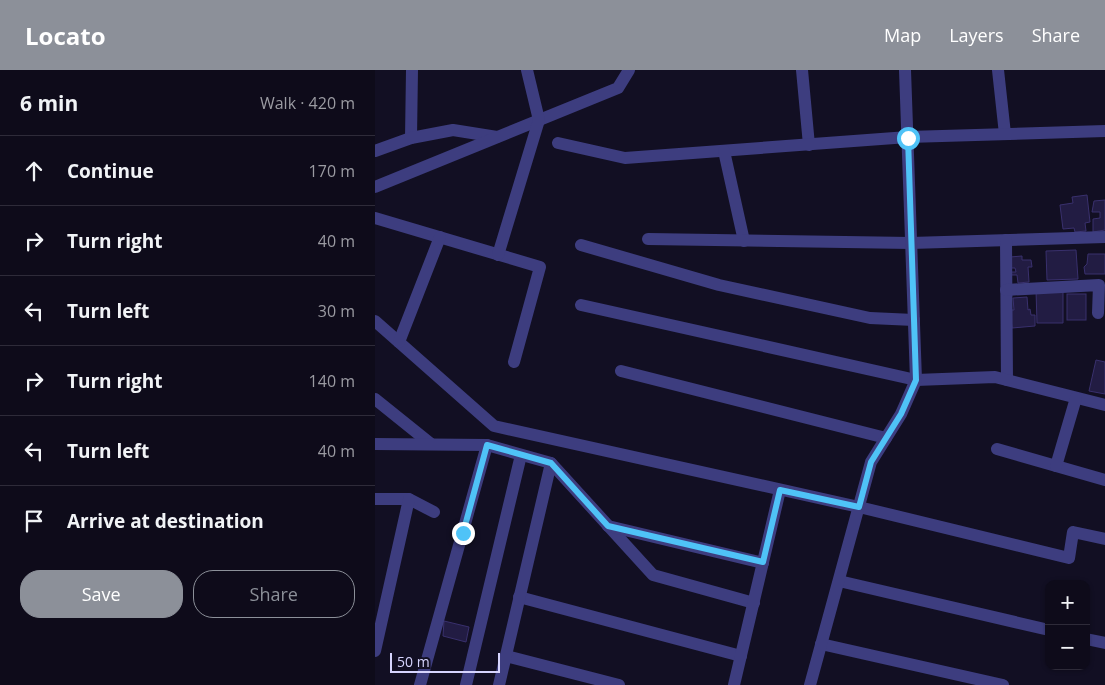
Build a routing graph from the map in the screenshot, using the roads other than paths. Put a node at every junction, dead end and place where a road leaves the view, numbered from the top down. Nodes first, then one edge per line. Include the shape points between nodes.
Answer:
1 (413, 70) edge
2 (527, 70) edge
3 (629, 70) edge
4 (802, 70) edge
5 (905, 70) edge
6 (998, 70) edge
7 (539, 120) junction
8 (1105, 131) edge
9 (1005, 134) junction
10 (497, 137) junction
11 (411, 138) junction
12 (908, 138) junction
13 (558, 143) dead end
14 (809, 145) junction
15 (375, 151) edge
16 (725, 151) junction
17 (375, 187) edge
18 (375, 218) edge
19 (440, 237) junction
20 (1105, 237) edge
21 (648, 239) dead end
22 (1006, 240) junction
23 (744, 241) junction
24 (911, 243) junction
25 (581, 245) dead end
26 (497, 255) junction
27 (1006, 290) junction
28 (581, 305) dead end
29 (1097, 313) dead end
30 (914, 320) junction
31 (375, 321) edge
32 (399, 342) junction
33 (514, 362) dead end
34 (621, 370) dead end
35 (916, 380) junction
36 (1007, 380) junction
37 (1076, 398) junction
38 (375, 399) edge
39 (1105, 405) edge
40 (886, 438) junction
41 (375, 444) edge
42 (431, 444) junction
43 (487, 445) junction
44 (997, 448) dead end
45 (521, 455) junction
46 (551, 463) junction
47 (1055, 466) junction
48 (1105, 480) edge
49 (780, 490) junction
50 (375, 499) edge
51 (409, 499) junction
52 (859, 507) junction
53 (434, 512) dead end
54 (608, 526) junction
55 (1105, 539) edge
56 (763, 562) junction
57 (839, 581) junction
58 (519, 597) junction
59 (754, 603) junction
60 (1045, 629) edge
61 (1090, 639) edge
62 (1105, 643) edge
63 (821, 644) junction
64 (375, 651) edge
65 (506, 656) junction
66 (741, 656) junction
67 (420, 685) edge
68 (466, 685) edge
69 (499, 685) edge
70 (619, 685) edge
71 (734, 685) edge
72 (811, 685) edge
73 (1003, 685) edge

1 - 11 street
2 - 7 street
3 - 7 street via 618,88
4 - 14 street
5 - 12 street
6 - 9 street
7 - 10 street
7 - 26 street
8 - 9 street
9 - 12 street
10 - 11 street via 453,130
10 - 17 street
11 - 15 street
12 - 14 street
12 - 24 street
13 - 16 street via 625,158
14 - 16 street
16 - 23 street
18 - 19 street
19 - 26 street
19 - 32 street
20 - 22 street
21 - 23 street
22 - 24 street
22 - 27 street
23 - 24 street
24 - 30 street
25 - 30 street via 719,284 871,318
26 - 33 street via 540,267
27 - 29 street via 1099,285
27 - 36 street
28 - 35 street
30 - 35 street
31 - 32 street
32 - 49 street via 495,426
34 - 40 street
35 - 36 street via 995,377
35 - 40 street
36 - 37 street
37 - 39 street
37 - 47 street
38 - 42 street
40 - 52 street via 871,462
41 - 42 street
42 - 43 street
43 - 45 street
43 - 67 street
44 - 47 street
45 - 46 street
45 - 68 street
46 - 54 street
46 - 58 street
47 - 48 street
49 - 52 street
49 - 56 street
50 - 51 street
51 - 53 street
51 - 64 street
52 - 55 street via 1069,558 1073,532
52 - 57 street
54 - 56 street
54 - 59 street via 653,575
56 - 59 street
57 - 60 street
57 - 63 street
58 - 65 street
58 - 66 street
59 - 66 street
61 - 62 street
63 - 72 street
63 - 73 street
65 - 69 street
65 - 70 street
66 - 71 street

